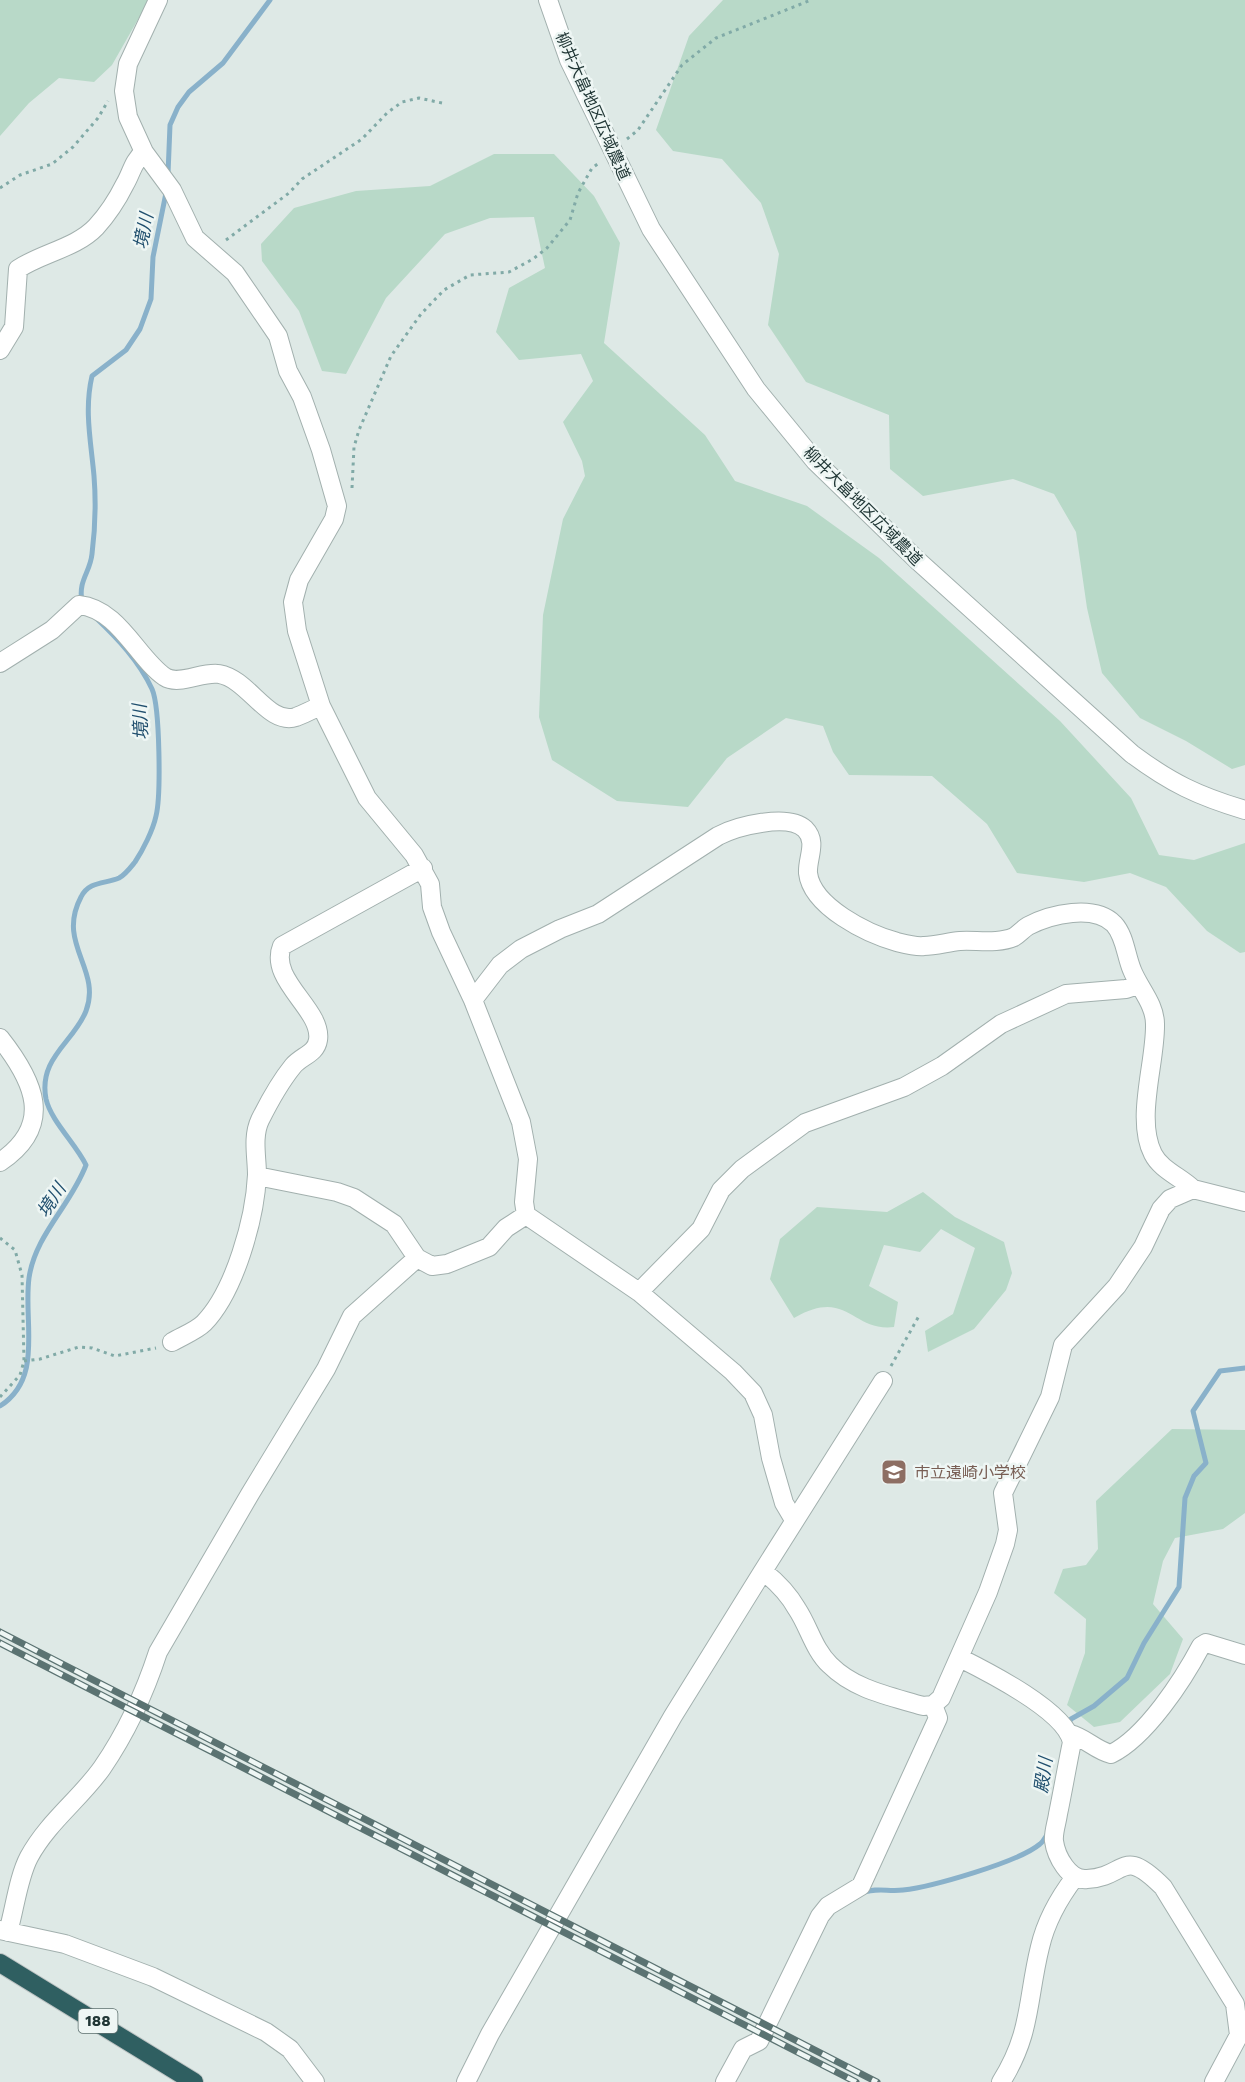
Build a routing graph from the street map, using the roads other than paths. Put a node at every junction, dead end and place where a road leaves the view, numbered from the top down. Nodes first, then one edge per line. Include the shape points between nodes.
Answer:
1 (158, 0) edge
2 (548, 0) edge
3 (144, 152) junction
4 (0, 350) edge
5 (0, 663) edge
6 (321, 706) junction
7 (1245, 810) edge
8 (423, 868) junction
9 (1138, 985) junction
10 (473, 1000) junction
11 (0, 1038) edge
12 (0, 1162) edge
13 (256, 1176) junction
14 (1193, 1189) junction
15 (1245, 1202) edge
16 (526, 1215) junction
17 (417, 1258) junction
18 (639, 1292) junction
19 (172, 1342) road end
20 (883, 1381) road end
21 (794, 1520) junction
22 (763, 1571) junction
23 (1245, 1655) edge
24 (960, 1658) junction
25 (933, 1705) junction
26 (1070, 1734) junction
27 (1075, 1877) junction
28 (4, 1931) edge
29 (0, 1963) edge
30 (194, 2082) edge
31 (315, 2082) edge
32 (466, 2082) edge
33 (725, 2082) edge
34 (1001, 2082) edge
35 (1214, 2082) edge

1 - 3 street via 128,64 124,91 128,117
2 - 7 street, 柳井大畠地区広域農道 via 569,60 651,230 756,389 815,461 1132,754 1167,780 1208,799
3 - 4 street via 136,158 126,183 104,216 86,236 18,269 14,327
3 - 6 street via 172,189 195,238 235,273 278,336 321,450 337,506 334,519 299,580 293,602 297,631
5 - 6 street via 52,630 79,605 90,606 128,636 165,677 175,681 197,675 232,677 280,717 294,718
6 - 8 street via 367,798
8 - 10 street via 441,932
8 - 13 street via 282,946 278,955 283,971 318,1029 318,1041 313,1051 295,1064 259,1123
9 - 10 street via 1115,926 1102,915 1061,916 1028,926 1014,937 997,940 922,946 854,926 841,918 814,888 808,873 812,842 805,829 789,822 733,828 598,914 521,949 500,965
9 - 14 street via 1153,1008 1155,1023 1148,1136 1161,1166
9 - 18 street via 1066,994 1002,1024 904,1087 806,1123 742,1169 721,1190 696,1235
10 - 16 street via 521,1122 528,1159
11 - 12 street via 17,1060 35,1099 27,1136
13 - 17 street via 354,1198 394,1224
13 - 19 street via 248,1235 237,1266 203,1324
14 - 15 street
14 - 24 street via 1170,1199 1161,1209 1143,1247 1117,1286 1063,1345 1050,1397 1003,1493 1008,1530 1005,1544
16 - 17 street via 506,1228 489,1247 447,1264 432,1266
16 - 18 street
17 - 28 street via 352,1316 344,1329 326,1369 158,1652 119,1741 101,1769 42,1834 28,1860
18 - 21 street via 734,1372 753,1393 763,1415 784,1503
20 - 21 street
21 - 22 street
22 - 25 street via 792,1601 829,1664 865,1688 923,1706
22 - 32 street via 673,1716
23 - 26 street via 1206,1643 1137,1735 1111,1754
24 - 25 street via 941,1698
24 - 26 street via 1030,1699
25 - 33 street via 938,1718 861,1886 828,1906 820,1916 759,2041 743,2049
26 - 27 street via 1072,1742 1054,1840 1067,1870
27 - 34 street via 1046,1928 1026,2029
27 - 35 street via 1089,1880 1122,1865 1134,1866 1148,1872 1163,1887 1235,2004 1239,2035
28 - 31 street via 65,1944 117,1962 257,2028 290,2049
29 - 30 highway, 188

